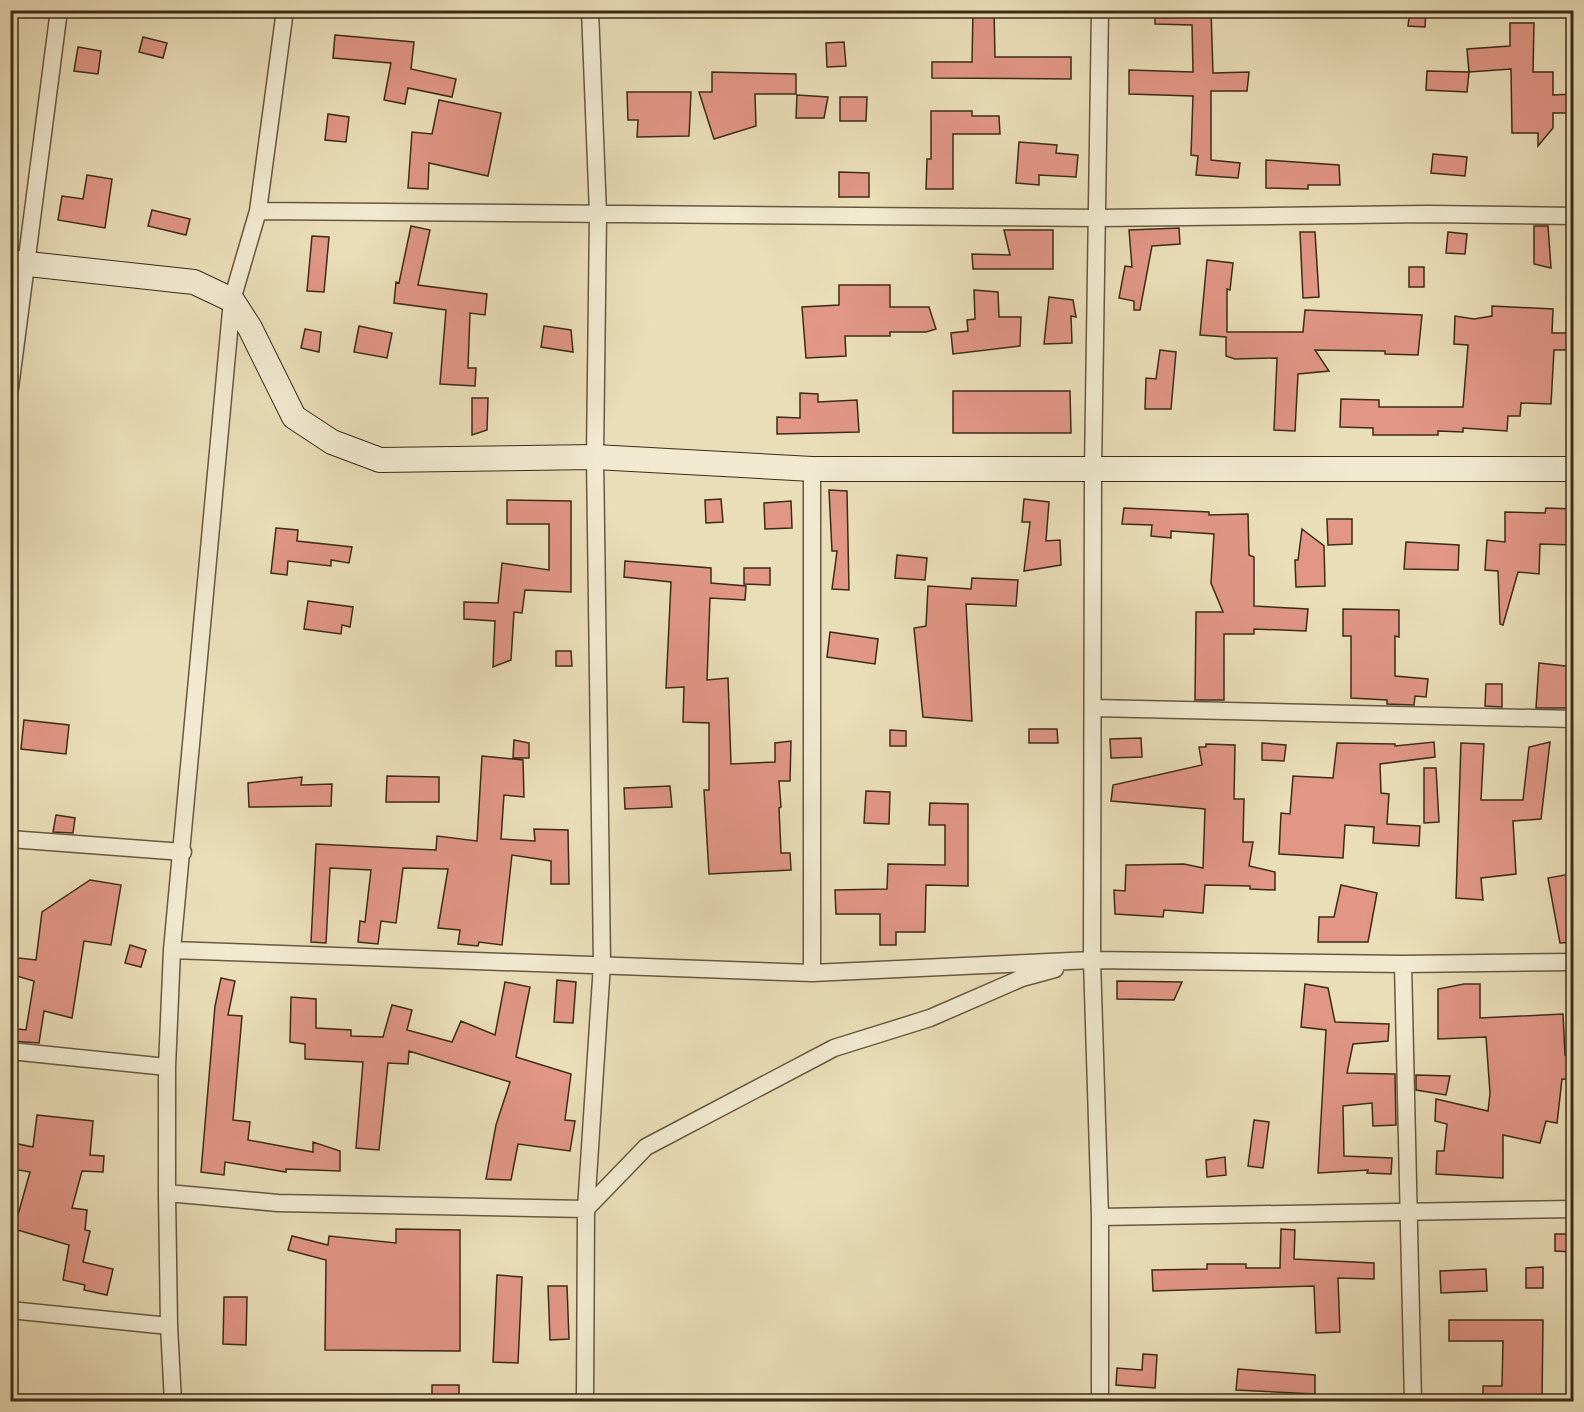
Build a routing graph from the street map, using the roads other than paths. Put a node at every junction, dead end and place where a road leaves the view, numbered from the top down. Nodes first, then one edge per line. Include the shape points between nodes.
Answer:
1 (59, 10) edge
2 (285, 10) edge
3 (590, 10) edge
4 (1100, 10) edge
5 (258, 211) junction
6 (598, 214) junction
7 (1574, 216) edge
8 (1098, 218) junction
9 (18, 263) edge
10 (232, 300) junction
11 (10, 388) edge
12 (595, 457) junction
13 (812, 469) junction
14 (1093, 469) junction
15 (1574, 469) edge
16 (1094, 708) junction
17 (1574, 719) edge
18 (10, 839) edge
19 (183, 852) junction
20 (172, 950) junction
21 (1092, 960) junction
22 (1574, 962) edge
23 (602, 964) junction
24 (1403, 964) junction
25 (812, 972) junction
26 (10, 1051) edge
27 (167, 1066) junction
28 (167, 1193) junction
29 (586, 1209) junction
30 (1574, 1209) edge
31 (1408, 1212) junction
32 (1100, 1217) junction
33 (10, 1310) edge
34 (169, 1326) junction
35 (173, 1401) edge
36 (585, 1401) edge
37 (1100, 1401) edge
38 (1413, 1401) edge

1 - 9 street
2 - 5 street
3 - 6 street
4 - 8 street
5 - 6 street
5 - 10 street
6 - 8 street
6 - 12 street
7 - 8 street
8 - 14 street
9 - 10 street via 194,282
9 - 11 street
10 - 12 street via 294,417 332,442 380,460
10 - 19 street
12 - 13 street
12 - 23 street
13 - 14 street
13 - 25 street
14 - 15 street
14 - 16 street
16 - 17 street
16 - 21 street
18 - 19 street
19 - 20 street
20 - 23 street
20 - 27 street
21 - 24 street
21 - 25 street
21 - 29 street via 1022,978 930,1018 834,1048 646,1147
21 - 32 street
22 - 24 street
23 - 25 street
23 - 29 street
24 - 31 street
26 - 27 street
27 - 28 street
28 - 29 street via 278,1203
28 - 34 street
29 - 36 street
30 - 31 street
31 - 32 street
31 - 38 street
32 - 37 street
33 - 34 street
34 - 35 street

